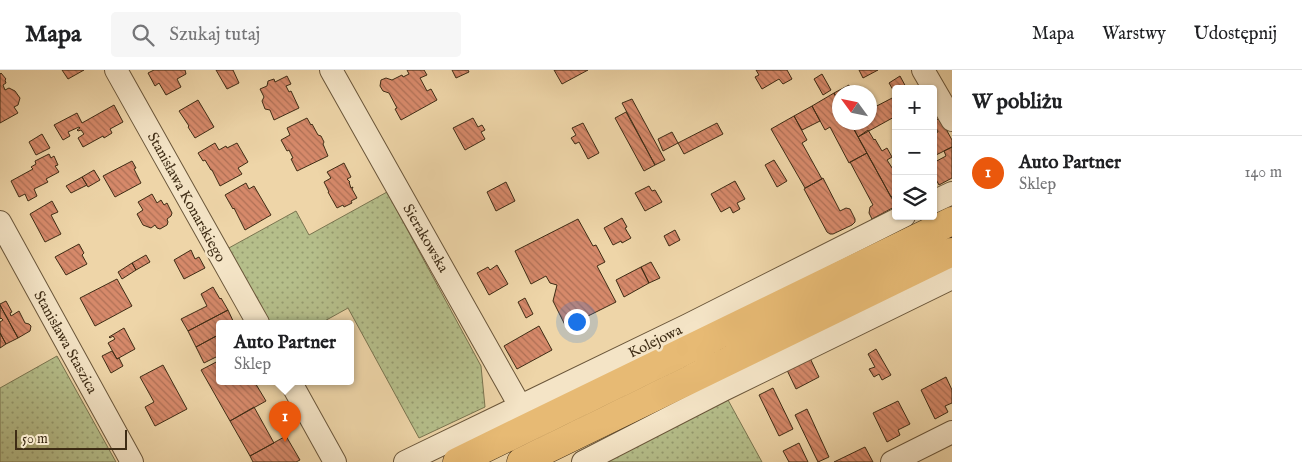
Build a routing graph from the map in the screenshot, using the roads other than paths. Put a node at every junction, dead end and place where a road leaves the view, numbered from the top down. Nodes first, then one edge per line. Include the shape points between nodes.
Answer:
1 (116, 70) edge
2 (924, 70) edge
3 (339, 72) edge
4 (952, 120) edge
5 (952, 193) edge
6 (937, 200) edge
7 (896, 220) edge
8 (0, 222) edge
9 (952, 222) edge
10 (952, 252) edge
11 (952, 278) edge
12 (256, 320) edge
13 (292, 385) edge
14 (520, 406) junction
15 (952, 432) edge
16 (132, 462) edge
17 (336, 462) edge
18 (404, 462) edge
19 (457, 462) edge
20 (521, 462) edge
21 (583, 462) edge
22 (892, 462) edge

1 - 12 street, Stanisława Konarskiego
2 - 4 street
3 - 14 street, Sierakowska
5 - 6 street
7 - 14 street, Kolejowa
8 - 16 street, Stanisława Staszica
9 - 19 highway, Kolejowa
10 - 20 highway
11 - 21 street
13 - 17 street
14 - 18 street, Kolejowa
15 - 22 street

